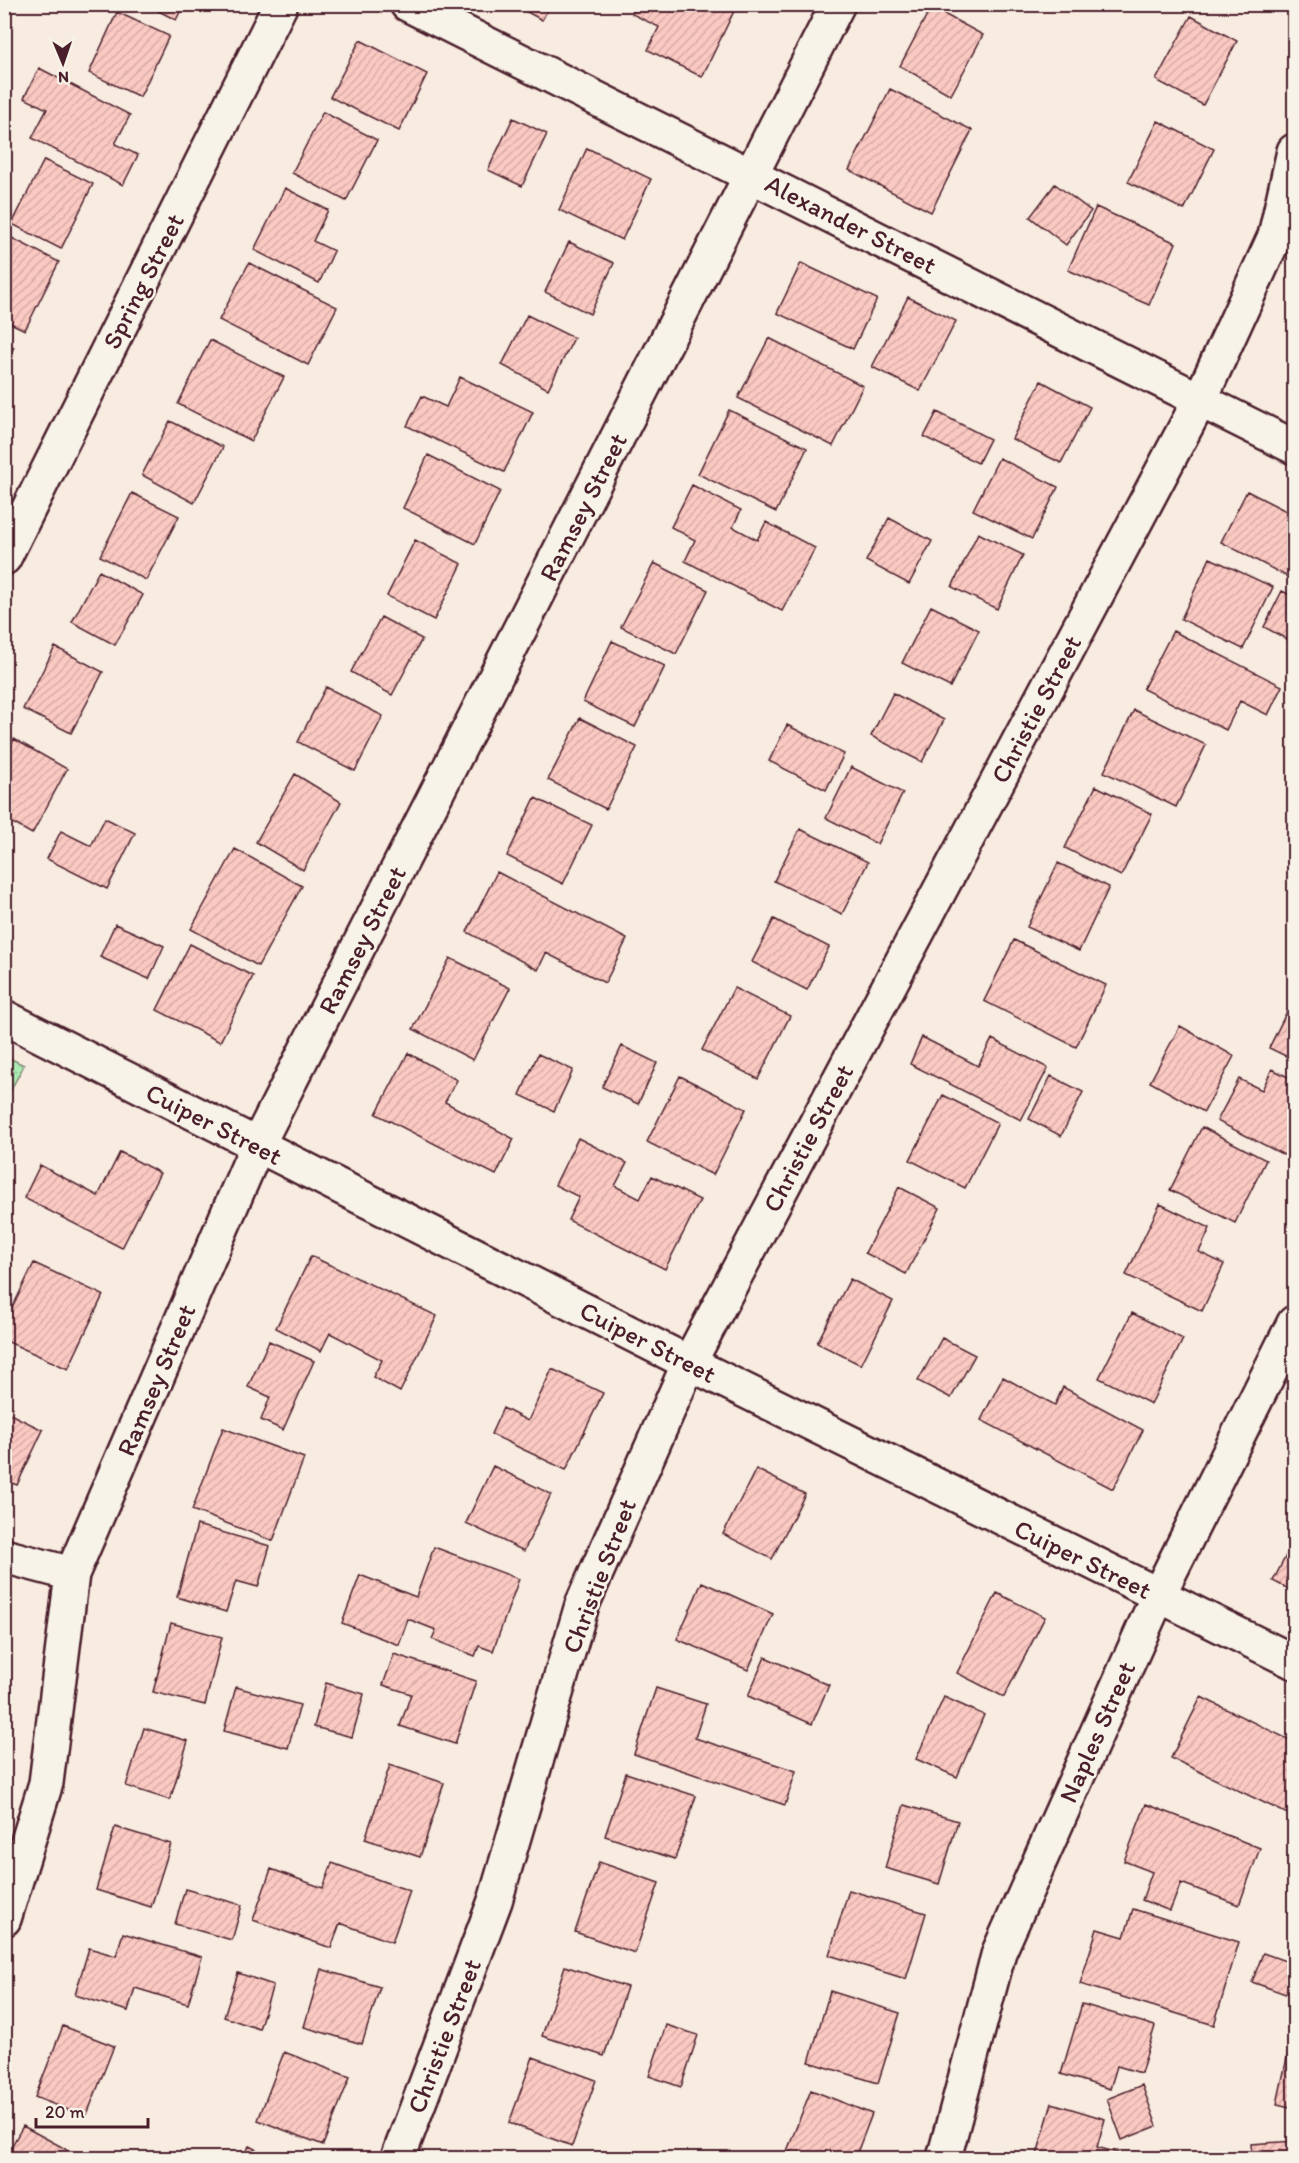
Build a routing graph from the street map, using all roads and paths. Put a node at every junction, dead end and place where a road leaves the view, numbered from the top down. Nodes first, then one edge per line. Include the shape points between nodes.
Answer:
1 (281, 4) edge
2 (407, 4) edge
3 (838, 4) edge
4 (1294, 151) edge
5 (752, 174) junction
6 (1200, 400) junction
7 (1294, 447) edge
8 (4, 558) edge
9 (4, 1017) edge
10 (257, 1146) junction
11 (1294, 1323) edge
12 (689, 1363) junction
13 (4, 1556) edge
14 (72, 1574) junction
15 (1158, 1596) junction
16 (1294, 1662) edge
17 (4, 1919) edge
18 (398, 2158) edge
19 (944, 2158) edge

1 - 8 street, Spring Street
2 - 5 street, Alexander Street
3 - 5 street, Ramsey Street
4 - 6 street, Christie Street via 1275,236
5 - 6 street, Alexander Street
5 - 10 street, Ramsey Street
6 - 7 street, Alexander Street
6 - 12 street, Christie Street
9 - 10 street, Cuiper Street
10 - 12 street, Cuiper Street
10 - 14 street, Ramsey Street
11 - 15 street, Naples Street
12 - 15 street, Cuiper Street
12 - 18 street, Christie Street via 582,1605 495,1901
13 - 14 street
14 - 17 street, Ramsey Street via 46,1783
15 - 16 street, Cuiper Street
15 - 19 street, Naples Street via 999,1952

